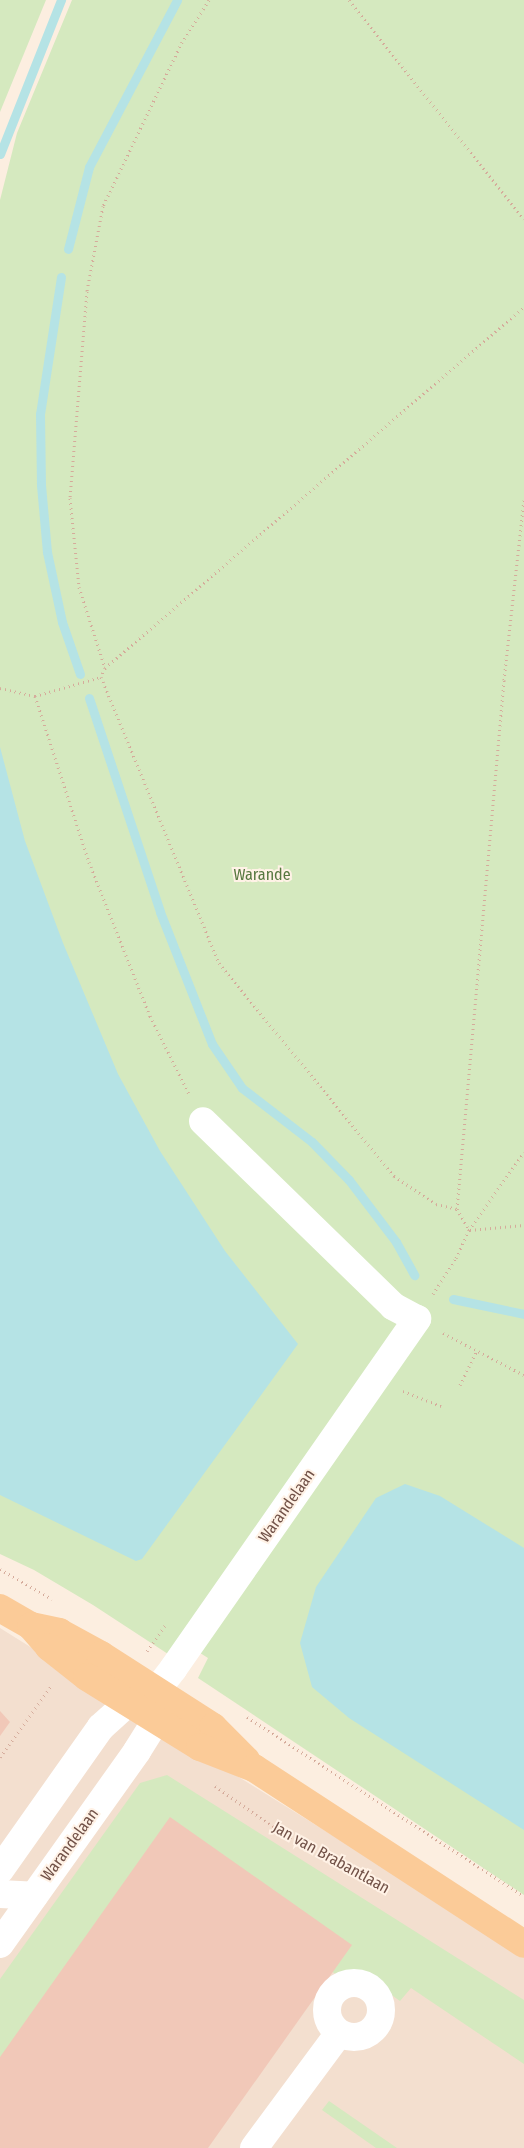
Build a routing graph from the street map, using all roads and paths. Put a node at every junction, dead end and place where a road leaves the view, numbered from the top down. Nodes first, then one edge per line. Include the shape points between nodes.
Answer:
1 (209, 0) edge
2 (349, 0) edge
3 (524, 218) edge
4 (524, 307) edge
5 (524, 500) edge
6 (104, 668) junction
7 (101, 677) junction
8 (0, 688) edge
9 (35, 696) junction
10 (203, 1121) joint
11 (524, 1152) edge
12 (456, 1209) junction
13 (524, 1225) edge
14 (470, 1230) junction
15 (417, 1319) junction
16 (476, 1352) junction
17 (524, 1375) edge
18 (374, 1380) junction
19 (460, 1385) dead end
20 (440, 1406) dead end
21 (0, 1608) edge
22 (31, 1626) junction
23 (57, 1679) dead end
24 (156, 1691) junction
25 (128, 1703) junction
26 (245, 1716) dead end
27 (156, 1720) junction
28 (0, 1757) edge
29 (254, 1768) junction
30 (209, 1782) dead end
31 (0, 1870) edge
32 (362, 1876) dead end
33 (0, 1894) edge
34 (34, 1896) junction
35 (524, 1896) edge
36 (0, 1944) edge
37 (524, 1944) edge
38 (339, 2033) dead end
39 (254, 2148) edge

1 - 6 path via 182,42 103,206 87,291 70,498 79,587
2 - 3 path
4 - 6 path
5 - 12 path via 504,680
6 - 7 path
7 - 9 path
7 - 12 path via 219,963 394,1176 436,1204
8 - 9 path
9 - 10 path via 89,862 150,1016
10 - 15 street via 393,1306
11 - 14 path
12 - 14 path
13 - 14 path
14 - 15 path
15 - 16 path
15 - 18 street, Warandelaan
16 - 17 path
16 - 19 path
18 - 20 path
18 - 24 street, Warandelaan
21 - 22 main road, Jan van Brabantlaan
22 - 24 main road, Jan van Brabantlaan via 58,1632
22 - 25 main road, Jan van Brabantlaan via 56,1653
23 - 28 path
24 - 25 street
24 - 27 street
24 - 29 main road, Jan van Brabantlaan via 213,1727
25 - 27 main road, Jan van Brabantlaan
25 - 31 street via 101,1727
26 - 35 path
27 - 29 main road, Jan van Brabantlaan via 200,1747
27 - 34 street, Warandelaan
29 - 37 main road, Jan van Brabantlaan
30 - 32 path, Jan van Brabantlaan via 278,1830
33 - 34 street
34 - 36 street, Warandelaan
38 - 39 street

